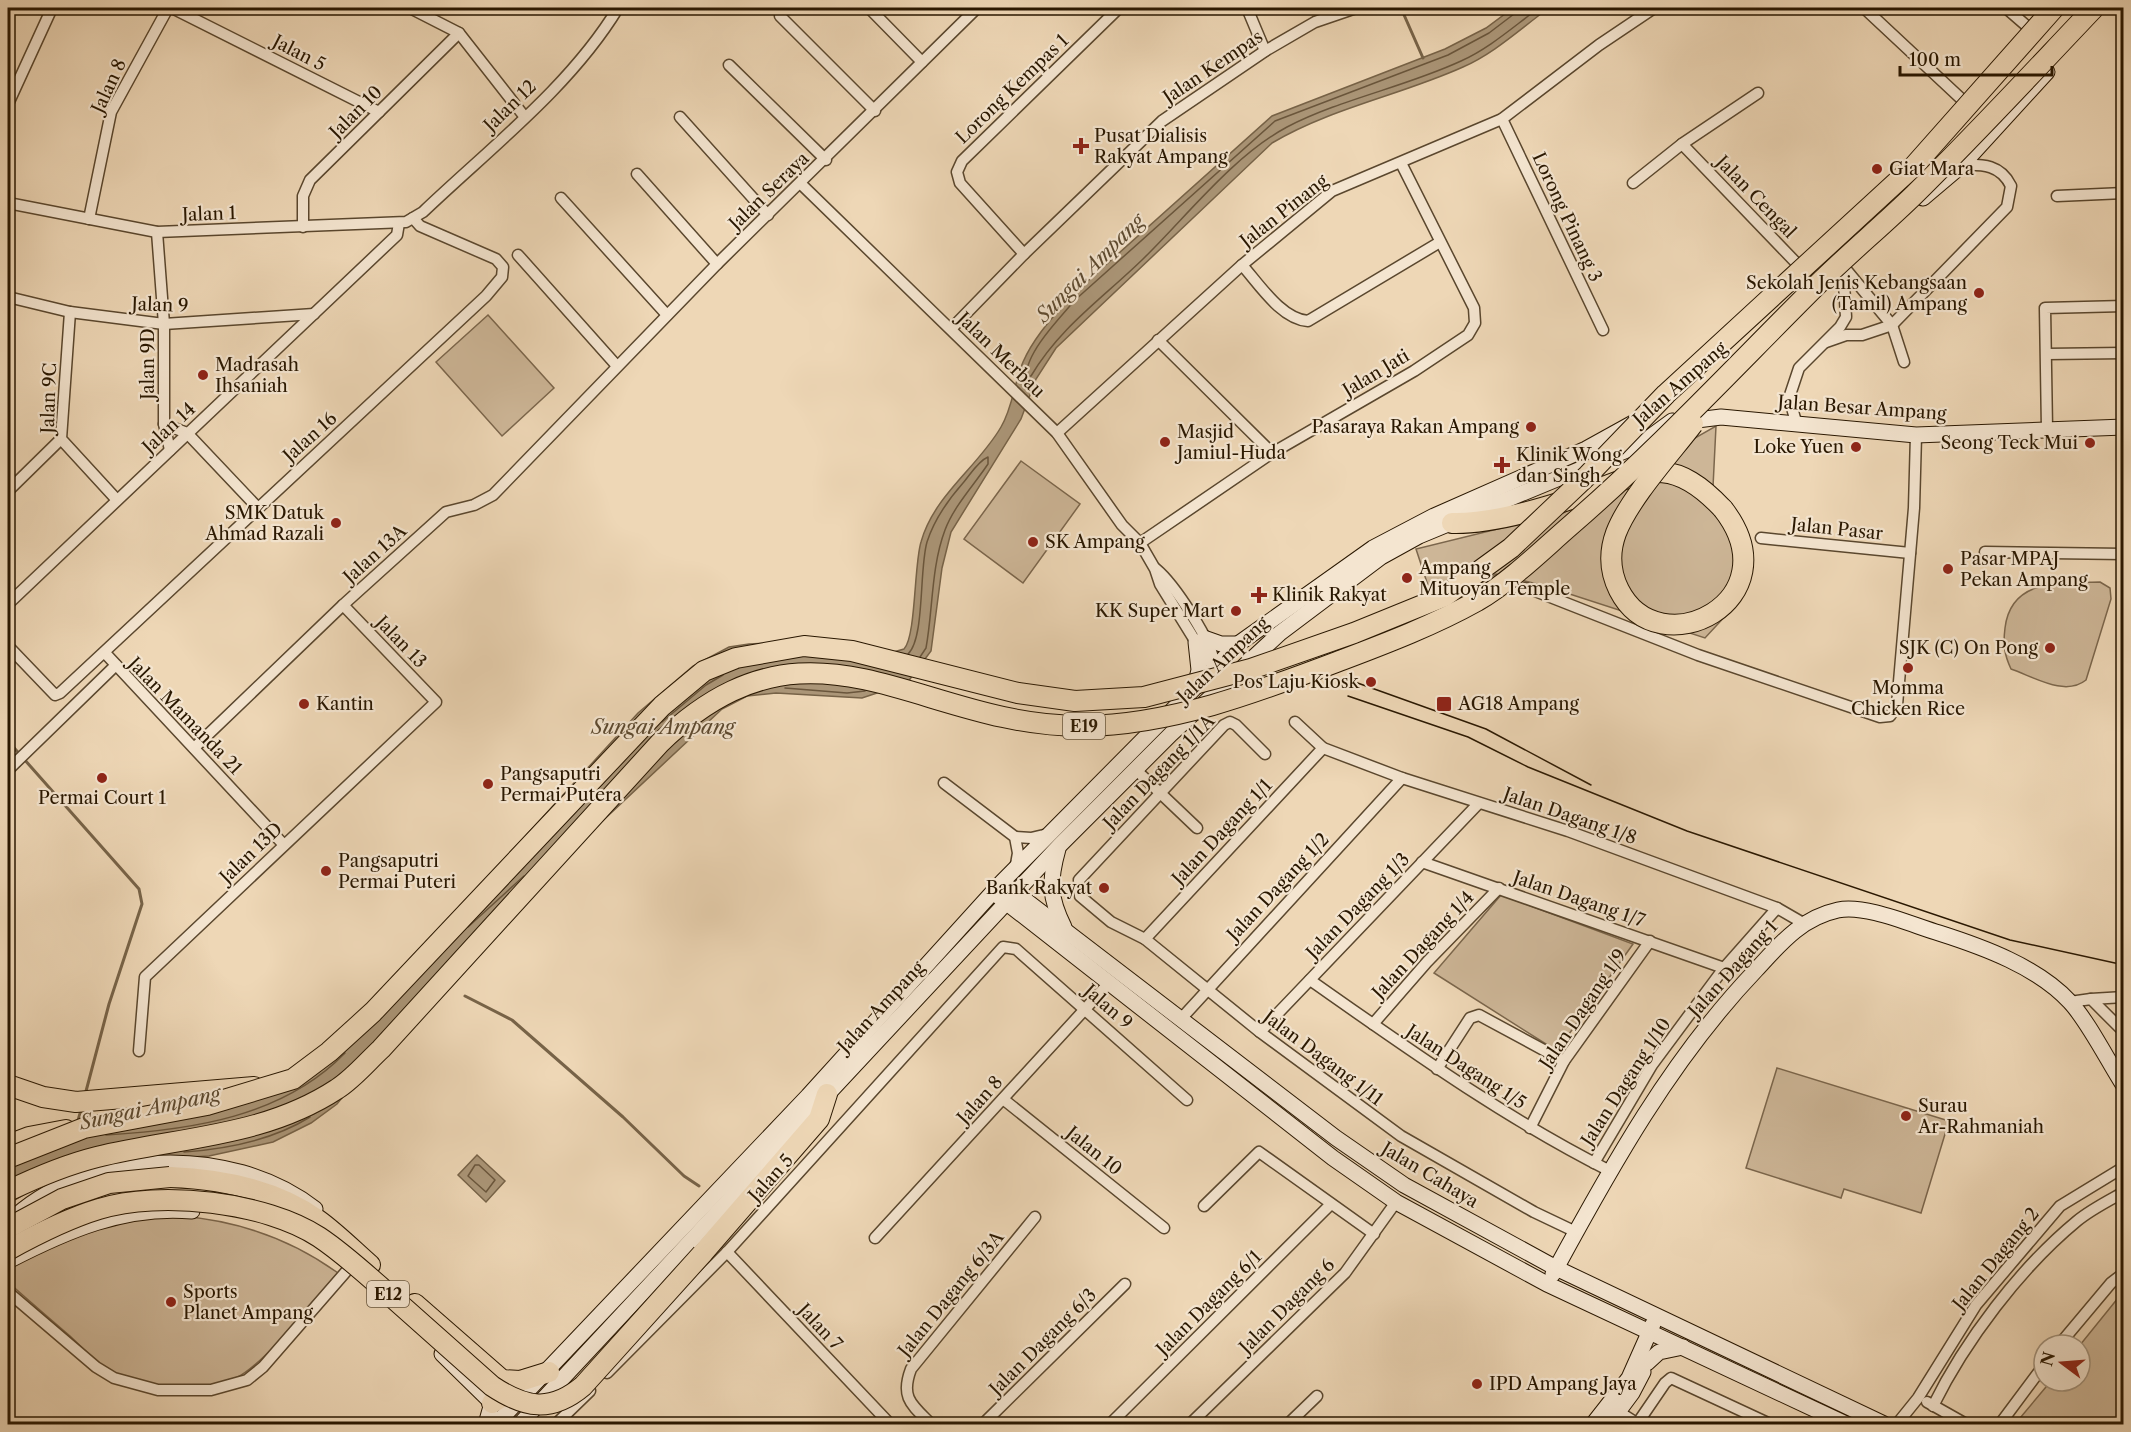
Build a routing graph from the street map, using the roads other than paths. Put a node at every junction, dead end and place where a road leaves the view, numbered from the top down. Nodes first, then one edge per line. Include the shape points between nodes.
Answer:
1 (52, 8) edge
2 (170, 8) edge
3 (410, 8) edge
4 (618, 8) edge
5 (869, 8) edge
6 (1119, 8) edge
7 (1247, 8) edge
8 (1356, 8) edge
9 (1654, 8) edge
10 (1864, 8) edge
11 (2006, 8) edge
12 (2054, 8) edge
13 (2059, 8) edge
14 (2094, 8) edge
15 (2105, 8) edge
16 (973, 9) edge
17 (780, 16) dead end
18 (459, 33) junction
19 (2036, 34) junction
20 (1265, 51) junction
21 (922, 62) junction
22 (729, 65) dead end
23 (1758, 93) dead end
24 (8, 99) edge
25 (1973, 110) junction
26 (874, 111) junction
27 (379, 112) junction
28 (524, 116) junction
29 (680, 117) dead end
30 (1502, 119) junction
31 (1682, 144) junction
32 (826, 160) junction
33 (1401, 163) junction
34 (1962, 165) junction
35 (637, 174) dead end
36 (1633, 183) dead end
37 (801, 184) junction
38 (2124, 193) edge
39 (2057, 196) dead end
40 (561, 198) dead end
41 (8, 203) edge
42 (768, 215) junction
43 (413, 218) junction
44 (89, 219) junction
45 (399, 223) junction
46 (303, 226) junction
47 (157, 232) junction
48 (1440, 242) junction
49 (1830, 251) junction
50 (1024, 254) junction
51 (518, 255) dead end
52 (717, 264) junction
53 (1242, 265) junction
54 (1843, 266) junction
55 (1806, 273) junction
56 (8, 297) edge
57 (2124, 306) edge
58 (70, 312) junction
59 (314, 314) junction
60 (667, 315) junction
61 (164, 324) junction
62 (1892, 325) junction
63 (951, 329) junction
64 (1603, 330) dead end
65 (1158, 340) junction
66 (1826, 342) junction
67 (2124, 353) edge
68 (2047, 354) junction
69 (1740, 362) junction
70 (1904, 362) dead end
71 (617, 366) junction
72 (586, 399) joint
73 (1670, 423) junction
74 (165, 424) junction
75 (1797, 424) junction
76 (2124, 427) edge
77 (2048, 429) junction
78 (1053, 430) junction
79 (187, 433) junction
80 (1916, 435) junction
81 (61, 440) junction
82 (170, 450) junction
83 (1272, 453) junction
84 (9, 488) edge
85 (117, 500) junction
86 (258, 508) junction
87 (1452, 523) junction
88 (1761, 538) dead end
89 (1140, 543) junction
90 (1985, 552) dead end
91 (1910, 553) junction
92 (2124, 554) edge
93 (8, 604) edge
94 (343, 605) junction
95 (1396, 633) dead end
96 (1200, 640) junction
97 (1238, 644) junction
98 (8, 646) edge
99 (105, 652) junction
100 (116, 665) junction
101 (1214, 665) junction
102 (1242, 668) junction
103 (1196, 683) junction
104 (436, 702) joint
105 (1295, 722) dead end
106 (1171, 734) junction
107 (194, 748) junction
108 (1323, 748) junction
109 (1265, 754) dead end
110 (1135, 769) junction
111 (8, 770) edge
112 (1402, 778) junction
113 (945, 783) dead end
114 (1160, 793) junction
115 (1479, 803) junction
116 (1197, 828) dead end
117 (1016, 837) junction
118 (1056, 839) junction
119 (284, 845) junction
120 (1422, 862) junction
121 (1015, 870) junction
122 (1079, 880) joint
123 (1499, 888) junction
124 (1004, 892) junction
125 (1777, 908) junction
126 (1030, 922) junction
127 (986, 923) junction
128 (1803, 923) junction
129 (1066, 932) junction
130 (1145, 939) junction
131 (1650, 941) junction
132 (1003, 947) joint
133 (1724, 968) junction
134 (1310, 980) junction
135 (1109, 983) junction
136 (1206, 989) junction
137 (2124, 997) edge
138 (2091, 999) junction
139 (2070, 1002) junction
140 (1085, 1009) junction
141 (1180, 1020) junction
142 (1373, 1024) junction
143 (1260, 1032) junction
144 (2124, 1032) edge
145 (139, 1051) dead end
146 (1564, 1061) junction
147 (1437, 1069) junction
148 (8, 1085) edge
149 (2124, 1086) edge
150 (263, 1087) junction
151 (818, 1098) junction
152 (1003, 1099) junction
153 (1187, 1100) dead end
154 (84, 1128) junction
155 (1530, 1128) junction
156 (8, 1145) edge
157 (8, 1158) edge
158 (1594, 1162) junction
159 (2124, 1167) edge
160 (1610, 1171) junction
161 (8, 1191) edge
162 (2124, 1192) edge
163 (1396, 1202) junction
164 (1331, 1204) junction
165 (1204, 1206) dead end
166 (2060, 1206) junction
167 (21, 1209) junction
168 (1035, 1217) dead end
169 (2077, 1221) junction
170 (8, 1223) edge
171 (8, 1228) edge
172 (1164, 1228) dead end
173 (1576, 1232) junction
174 (1374, 1234) junction
175 (875, 1238) dead end
176 (39, 1245) junction
177 (8, 1250) edge
178 (727, 1252) junction
179 (8, 1261) edge
180 (359, 1265) junction
181 (1556, 1268) junction
182 (2124, 1274) edge
183 (1125, 1284) dead end
184 (1547, 1284) junction
185 (8, 1292) edge
186 (1661, 1318) junction
187 (1621, 1319) junction
188 (2069, 1333) edge
189 (1654, 1334) junction
190 (1683, 1347) junction
191 (1643, 1360) junction
192 (549, 1372) junction
193 (502, 1380) junction
194 (2032, 1381) edge
195 (1317, 1396) dead end
196 (1918, 1398) junction
197 (492, 1403) junction
198 (1933, 1406) junction
199 (1619, 1412) junction
200 (882, 1416) junction
201 (1637, 1424) edge
202 (486, 1425) edge
203 (496, 1425) edge
204 (520, 1425) edge
205 (556, 1425) edge
206 (873, 1425) edge
207 (890, 1425) edge
208 (931, 1425) edge
209 (983, 1425) edge
210 (1110, 1425) edge
211 (1190, 1425) edge
212 (1288, 1425) edge
213 (1593, 1425) edge
214 (1609, 1425) edge
215 (1770, 1425) edge
216 (1846, 1425) edge
217 (1884, 1425) edge
218 (1897, 1425) edge
219 (1966, 1425) edge
220 (2000, 1425) edge

1 - 24 street
2 - 27 street, Jalan 5
2 - 44 street, Jalan 8 via 111,112
3 - 18 street
4 - 28 street, Jalan 12 via 600,37
5 - 21 street
6 - 50 street, Lorong Kempas 1 via 962,161 957,172 960,183
7 - 20 street
8 - 20 street, Jalan Kempas via 1315,22
9 - 30 street, Jalan Pinang
10 - 25 street
11 - 19 street
12 - 150 highway, E19, bridge via 1914,166 1666,394 1511,548 1444,596 1251,669 1144,697 1075,701 1018,693 852,651 804,646 736,658 704,671 662,706 373,1012 293,1079
13 - 19 main road, Jalan Ampang
14 - 69 highway, E19, bridge via 1913,196 1846,256
15 - 34 main road, Jalan Ampang
16 - 21 street, Jalan Seraya
17 - 26 street
18 - 27 street, Jalan 10
18 - 28 street
19 - 25 main road, Jalan Ampang
20 - 50 street, Jalan Kempas via 1162,121
21 - 26 street, Jalan Seraya
22 - 32 street
23 - 31 street
25 - 49 main road, Jalan Ampang via 1914,173
26 - 32 street, Jalan Seraya
27 - 46 street, Jalan 10 via 310,180 303,196
28 - 43 street, Jalan 12
29 - 42 street
30 - 33 street, Jalan Pinang
30 - 64 street, Lorong Pinang 3
31 - 36 street
31 - 55 street, Jalan Cengal
32 - 37 street, Jalan Seraya
33 - 48 street, Jalan Jati
33 - 53 street, Jalan Pinang via 1332,191
34 - 54 main road, Jalan Ampang
34 - 62 street via 2001,170 2011,186 2007,207
35 - 52 street
37 - 42 street, Jalan Seraya
37 - 63 street, Jalan Merbau
38 - 39 street
40 - 60 street
41 - 44 street, Jalan 1
42 - 52 street, Jalan Seraya
43 - 45 street, Jalan 1
43 - 86 street, Jalan 16 via 420,226 496,259 502,267 501,278
44 - 47 street, Jalan 1
45 - 46 street, Jalan 1
45 - 59 street, Jalan 14 via 397,235
46 - 47 street, Jalan 1
47 - 61 street, Jalan 9D
48 - 53 street via 1308,321 1286,313
48 - 83 street, Jalan Jati via 1474,308 1475,323 1468,335
49 - 54 main road
49 - 55 main road, Jalan Ampang
50 - 63 street, Jalan Kempas
51 - 71 street
52 - 60 street, Jalan Seraya
53 - 65 street, Jalan Pinang
54 - 62 street
54 - 66 street via 1846,317
54 - 73 main road, Jalan Ampang
55 - 97 main road, Jalan Ampang via 1663,405 1586,449 1434,516 1373,548
56 - 58 street, Jalan 9
57 - 68 street via 2045,308
58 - 61 street, Jalan 9
58 - 81 street, Jalan 9C
59 - 61 street, Jalan 9
59 - 79 street, Jalan 14
60 - 71 street, Jalan Seraya
61 - 74 street, Jalan 9D
62 - 66 street
62 - 70 street
63 - 78 street, Jalan Merbau
65 - 78 street, Jalan Pinang
65 - 83 street
66 - 75 street via 1799,368 1792,384 1789,398
67 - 68 street
68 - 77 street
69 - 87 highway, bridge via 1625,514 1611,563 1615,582 1632,606 1646,617 1676,625 1710,616 1724,606 1741,578 1743,545 1723,509 1682,477 1667,472 1642,472 1574,498 1473,524
69 - 161 highway, E19, bridge via 1638,466 1524,566 1479,599 1429,625 1240,697 1146,721 1079,726 1024,723 856,676 807,671 748,684 687,717 660,743 381,1049 338,1089 285,1117 244,1130 98,1157 53,1169
71 - 72 street, Jalan Seraya
72 - 94 street, Jalan 13A via 493,495 446,512
73 - 75 main road, Jalan Besar Ampang via 1721,417
73 - 87 main road, Jalan Ampang via 1639,445
74 - 79 street, Jalan 9D
74 - 82 street, Jalan 9D
75 - 80 main road, Jalan Besar Ampang
76 - 77 main road, Jalan Besar Ampang
77 - 80 main road, Jalan Besar Ampang
78 - 89 street, Jalan Merbau via 1122,525
79 - 82 street, Jalan 14
79 - 86 street
80 - 91 street
81 - 84 street
81 - 85 street, Jalan 9C
82 - 85 street, Jalan 14
83 - 89 street, Jalan Jati
85 - 93 street, Jalan 14
86 - 99 street, Jalan 16
87 - 102 main road, Jalan Ampang via 1382,556 1300,616
88 - 91 street, Jalan Pasar
89 - 96 street, Jalan Merbau via 1155,569 1168,579
90 - 92 street
91 - 95 street via 1897,705 1890,716 1880,717 1698,655 1518,586 1495,588
94 - 104 street, Jalan 13
94 - 107 street, Jalan 13A
96 - 97 main road
96 - 101 street, Jalan Merbau via 1207,660
96 - 103 main road
97 - 101 main road, Jalan Ampang
98 - 99 street, Jalan 16 via 55,695
99 - 100 street
100 - 107 street, Jalan Mamanda 21
100 - 111 street, Jalan Mamanda 21
101 - 102 main road via 1225,671
101 - 103 main road, Jalan Ampang
101 - 106 main road via 1214,678 1184,708
102 - 106 main road, Jalan Ampang
103 - 118 main road, Jalan Ampang
104 - 119 street, Jalan 13D
105 - 108 street
106 - 110 main road, Jalan Ampang
107 - 119 street, Jalan Mamanda 21
108 - 112 street, Jalan Dagang 1/8
108 - 130 street, Jalan Dagang 1/1
109 - 114 street, Jalan Dagang 1/1A via 1230,722
110 - 114 street
110 - 118 main road, Jalan Ampang
112 - 115 street, Jalan Dagang 1/8
112 - 136 street, Jalan Dagang 1/2
113 - 117 street
114 - 116 street
114 - 122 street, Jalan Dagang 1/1A
115 - 120 street, Jalan Dagang 1/3
115 - 125 street, Jalan Dagang 1/8 via 1568,831
117 - 118 street
117 - 121 street
118 - 121 main road, Jalan Ampang
118 - 124 main road, Jalan Ampang
118 - 129 main road via 1052,898
119 - 145 street, Jalan 13D via 145,977
120 - 123 street, Jalan Dagang 1/7
120 - 134 street, Jalan Dagang 1/3
121 - 124 main road, Jalan Ampang
122 - 130 street, Jalan Dagang 1/11 via 1080,896 1111,922
123 - 131 street, Jalan Dagang 1/7
123 - 142 street, Jalan Dagang 1/4
124 - 126 main road
124 - 127 main road, Jalan Ampang
124 - 129 main road, Jalan Cahaya
124 - 151 main road, Jalan Ampang
125 - 128 street, Jalan Dagang 1/8
125 - 133 street, Jalan Dagang 1/10
126 - 127 main road via 1012,919
126 - 135 main road
127 - 151 main road, Jalan Ampang
128 - 139 main road, Jalan Dagang 1 via 1842,909 1892,919 1991,950 2034,974
128 - 160 main road, Jalan Dagang 1 via 1727,999 1669,1077
129 - 141 main road, Jalan Cahaya
130 - 136 street, Jalan Dagang 1/11
131 - 133 street, Jalan Dagang 1/7
131 - 146 street, Jalan Dagang 1/9
132 - 140 street, Jalan 9 via 1016,949
132 - 178 street, Jalan 5
133 - 158 street, Jalan Dagang 1/10 via 1652,1065
134 - 142 street, Jalan Dagang 1/5
134 - 143 street, Jalan Dagang 1/3
135 - 140 street, Jalan 8
135 - 163 main road via 1333,1158
136 - 141 street, Jalan Dagang 1/2
136 - 143 street, Jalan Dagang 1/11
137 - 138 street
138 - 139 street
138 - 144 street
139 - 149 main road, Jalan Dagang 1
140 - 152 street, Jalan 8
140 - 153 street, Jalan 9
141 - 181 main road, Jalan Cahaya via 1404,1185
142 - 147 street, Jalan Dagang 1/5
143 - 173 street, Jalan Dagang 1/11 via 1401,1136
146 - 147 street via 1479,1016 1470,1018
146 - 155 street, Jalan Dagang 1/9
147 - 155 street, Jalan Dagang 1/5
148 - 150 highway, bridge via 43,1097 76,1102
150 - 154 highway, E19, bridge via 207,1105
151 - 177 highway, E12, bridge via 819,1119 583,1386 559,1403 534,1405 511,1398 492,1386 318,1236 268,1215 215,1202 168,1199 101,1208 45,1229
151 - 192 main road, Jalan Ampang
151 - 204 main road, Jalan Ampang
152 - 172 street, Jalan 10
152 - 175 street, Jalan 8
154 - 156 highway, bridge via 29,1137
154 - 157 highway, E19, bridge
155 - 158 street, Jalan Dagang 1/5
158 - 160 street, Jalan Dagang 1/5
159 - 166 street, Jalan Dagang 2
160 - 173 main road, Jalan Dagang 1
162 - 169 street
163 - 174 street, Jalan Dagang 6
163 - 184 main road
164 - 165 street via 1259,1152
164 - 174 street
164 - 210 street, Jalan Dagang 6/1
166 - 169 street
166 - 196 street, Jalan Dagang 2 via 1976,1305
167 - 170 main road
167 - 176 main road via 22,1235
167 - 180 main road via 67,1182 110,1168 155,1163 203,1166 250,1176 292,1192 330,1221
168 - 208 street, Jalan Dagang 6/3A via 911,1369 907,1394
169 - 198 street via 1999,1304 1947,1378
171 - 180 highway, E12, bridge via 62,1199 109,1183 210,1178 261,1191 317,1219
173 - 181 main road, Jalan Dagang 1
174 - 211 street, Jalan Dagang 6 via 1345,1273
176 - 179 main road
176 - 180 main road via 87,1224 131,1213 178,1210 221,1213 274,1225
178 - 200 street, Jalan 7
178 - 205 street, Jalan 5
180 - 185 street via 248,1380 211,1390 158,1390 114,1378 96,1368
180 - 193 highway, E12
180 - 197 main road
181 - 184 main road, Jalan Dagang 1
181 - 186 main road, Jalan Cahaya
182 - 188 street via 2111,1283
183 - 209 street, Jalan Dagang 6/3
184 - 187 main road
186 - 189 main road
186 - 217 main road, Jalan Cahaya
187 - 189 main road
187 - 191 main road via 1634,1332
189 - 190 main road
189 - 191 main road
190 - 191 main road
190 - 216 main road
191 - 199 main road
191 - 213 main road
192 - 193 highway via 520,1381
192 - 203 main road, Jalan Ampang
193 - 197 highway via 500,1398
194 - 220 street
195 - 212 street
196 - 198 street
196 - 218 street, Jalan Dagang 2
197 - 202 main road
198 - 219 street
199 - 201 street
199 - 214 main road
200 - 206 street
200 - 207 street, Jalan 7
201 - 215 street via 1671,1378

